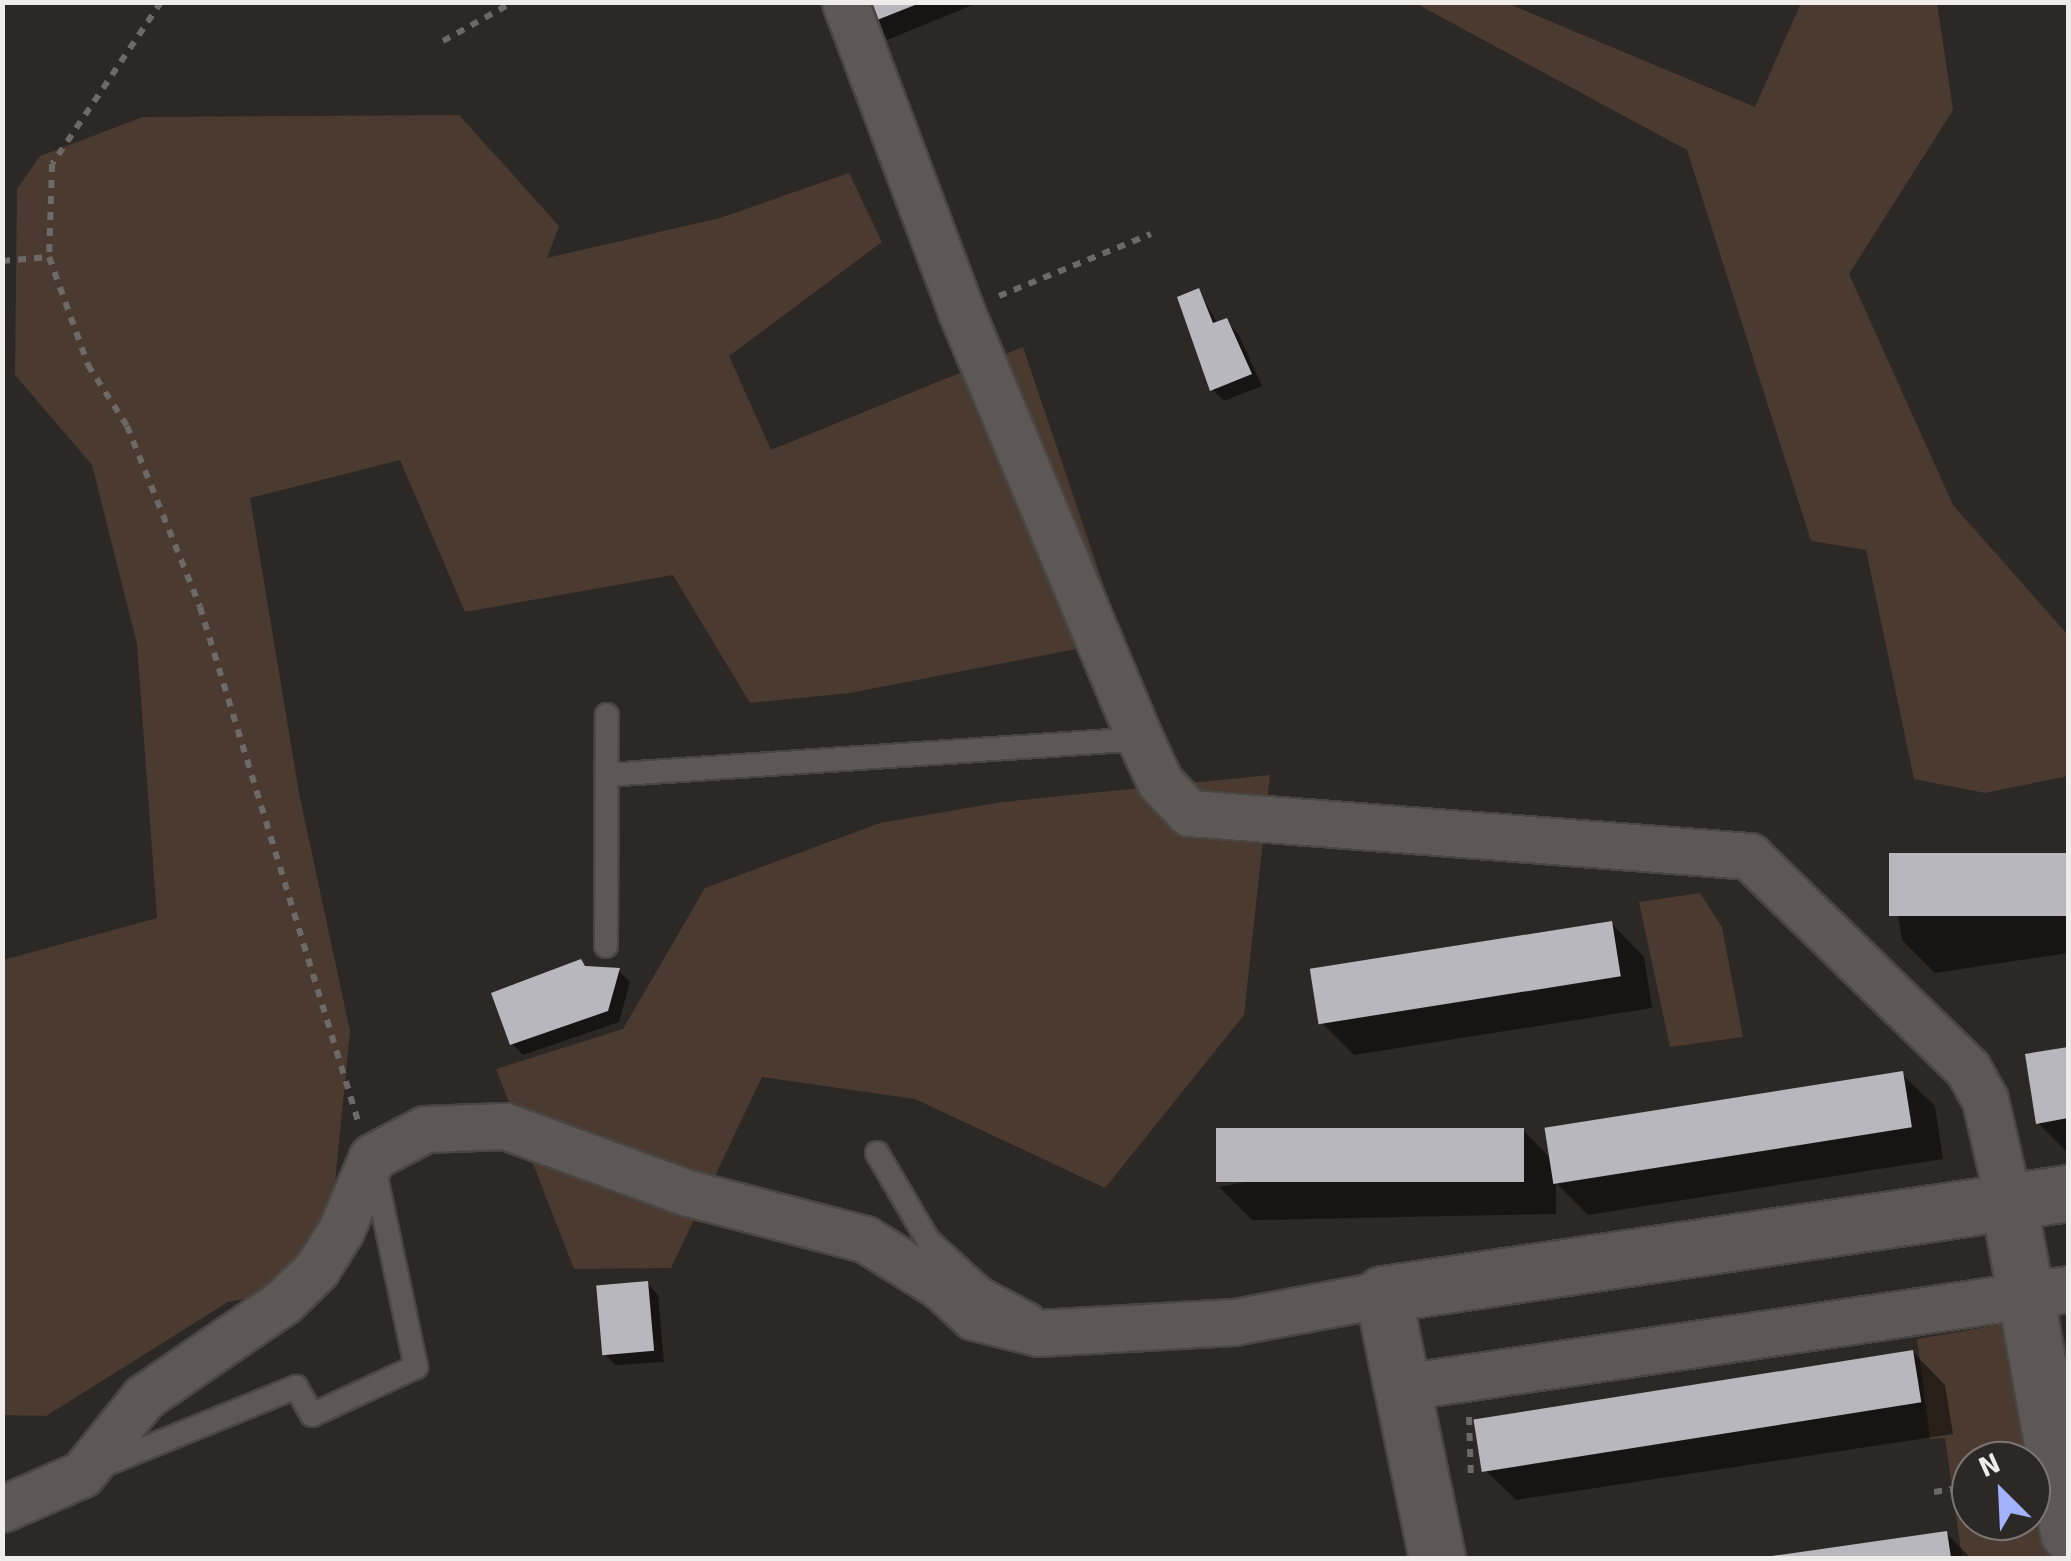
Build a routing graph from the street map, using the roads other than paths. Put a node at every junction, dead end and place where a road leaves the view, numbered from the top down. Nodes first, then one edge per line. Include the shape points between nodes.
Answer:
1 (846, 2) edge
2 (607, 715) dead end
3 (1140, 739) junction
4 (607, 775) junction
5 (606, 946) dead end
6 (877, 1154) dead end
7 (372, 1156) junction
8 (2068, 1194) edge
9 (2010, 1204) junction
10 (2048, 1292) edge
11 (1383, 1294) junction
12 (1038, 1333) junction
13 (1427, 1384) junction
14 (82, 1474) junction
15 (2, 1509) edge
16 (2068, 1533) edge
17 (1438, 1558) edge

1 - 3 street via 960,312
2 - 4 lane
3 - 4 lane
3 - 9 street via 1160,782 1189,813 1749,856 1968,1069 1985,1100
4 - 5 lane
6 - 12 lane via 928,1240 982,1290 1032,1315
7 - 12 street via 424,1130 505,1126 688,1194 865,1239 940,1286 974,1318
7 - 14 street via 316,1270 284,1300 144,1397
7 - 14 lane via 416,1367 312,1415 296,1387
8 - 9 street
9 - 10 street
9 - 11 street
10 - 13 street
10 - 16 street
11 - 12 street via 1234,1322
11 - 13 street
13 - 17 street
14 - 15 street

